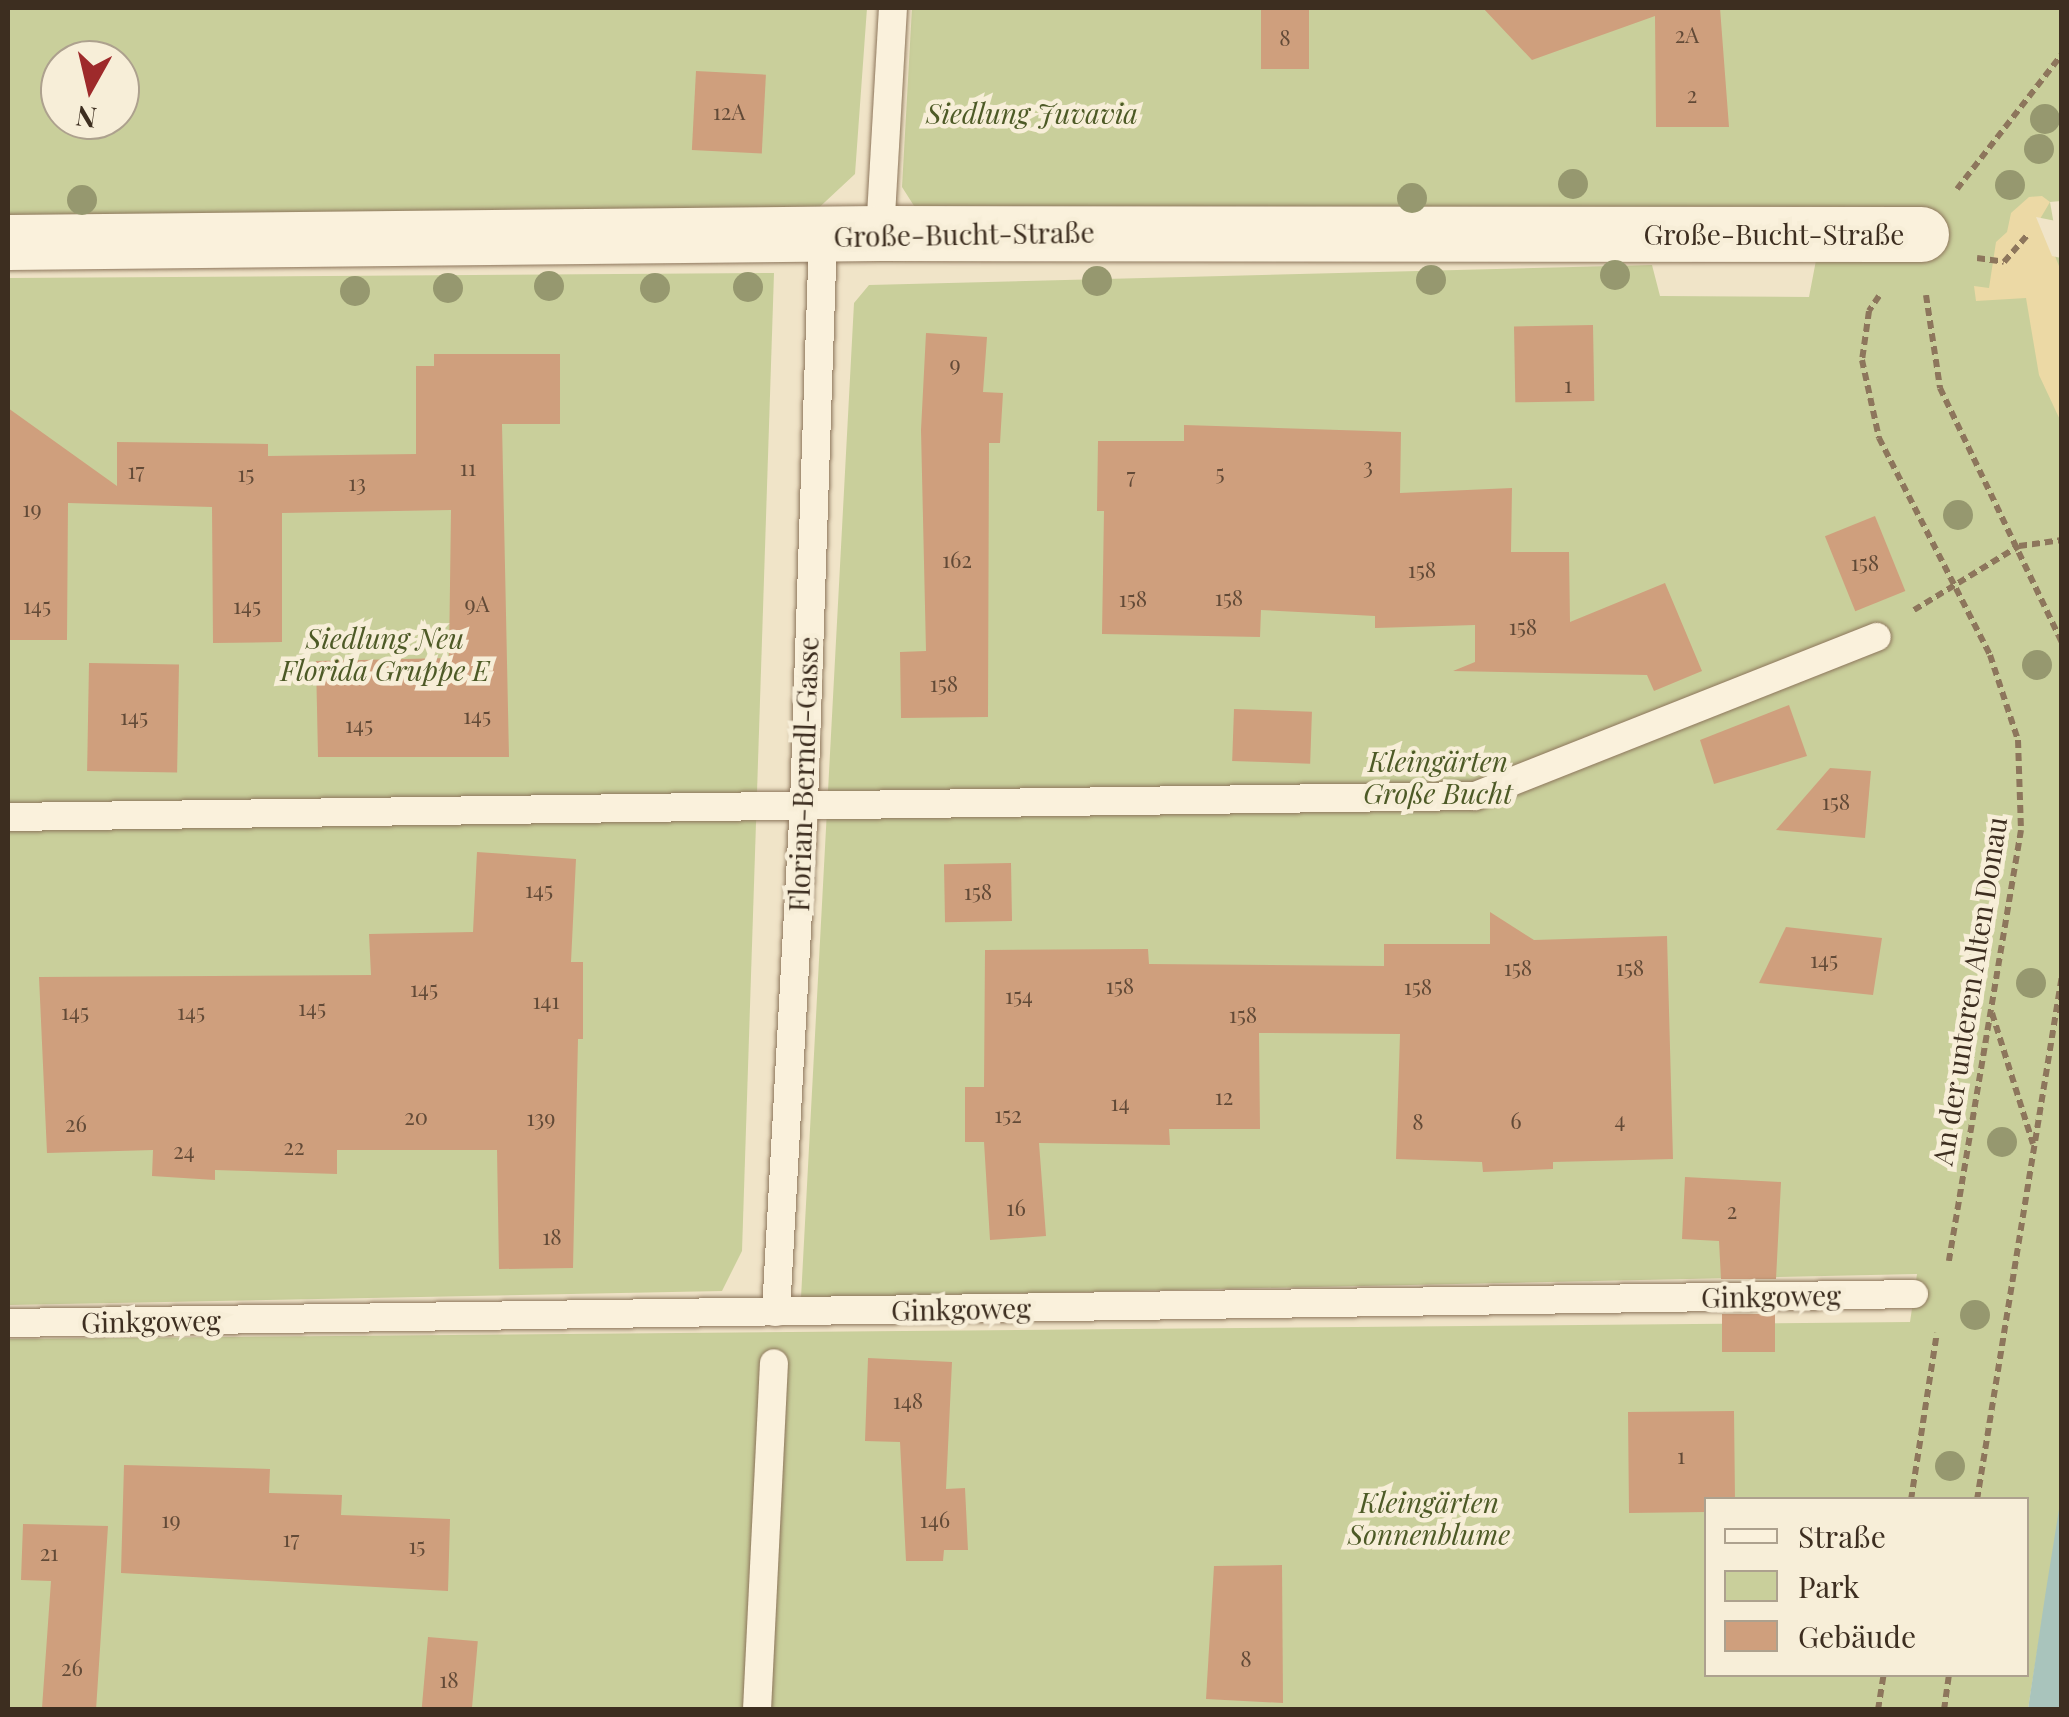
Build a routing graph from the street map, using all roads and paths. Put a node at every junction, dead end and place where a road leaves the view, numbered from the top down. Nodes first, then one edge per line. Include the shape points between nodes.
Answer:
1 (893, 8) edge
2 (2062, 54) edge
3 (880, 232) junction
4 (2029, 233) dead end
5 (1922, 234) junction
6 (823, 236) junction
7 (8, 242) edge
8 (1991, 261) dead end
9 (2062, 540) edge
10 (2019, 546) junction
11 (1949, 584) junction
12 (1877, 637) joint
13 (2062, 643) edge
14 (804, 803) junction
15 (8, 817) edge
16 (2062, 976) edge
17 (1991, 1011) junction
18 (2052, 1034) junction
19 (2062, 1035) edge
20 (2033, 1146) junction
21 (1946, 1280) dead end
22 (1914, 1294) dead end
23 (776, 1312) junction
24 (1940, 1317) dead end
25 (8, 1324) edge
26 (774, 1363) dead end
27 (1911, 1497) edge
28 (1977, 1497) edge
29 (1884, 1677) edge
30 (1949, 1677) edge
31 (757, 1710) edge
32 (1878, 1710) edge
33 (1944, 1710) edge

1 - 3 lane
2 - 5 path, An der unteren Alten Donau
3 - 5 street, Große-Bucht-Straße
3 - 6 street, Große-Bucht-Straße
4 - 8 path via 2004,262
5 - 10 path via 1930,354 1940,388
5 - 11 path, An der unteren Alten Donau via 1869,311 1862,360 1879,438
6 - 7 street, Große-Bucht-Straße
6 - 14 lane, Florian-Berndl-Gasse
9 - 10 path
10 - 11 path
10 - 13 path
11 - 12 path
11 - 17 path, An der unteren Alten Donau via 1990,655 2018,740 2021,830
12 - 14 lane via 1474,796
14 - 15 lane
14 - 23 lane, Florian-Berndl-Gasse
16 - 18 path
17 - 20 path
17 - 21 path, An der unteren Alten Donau
18 - 19 path
18 - 20 path
20 - 28 path
22 - 23 lane, Ginkgoweg
23 - 25 lane, Ginkgoweg
24 - 27 path
26 - 31 lane
29 - 32 path
30 - 33 path

